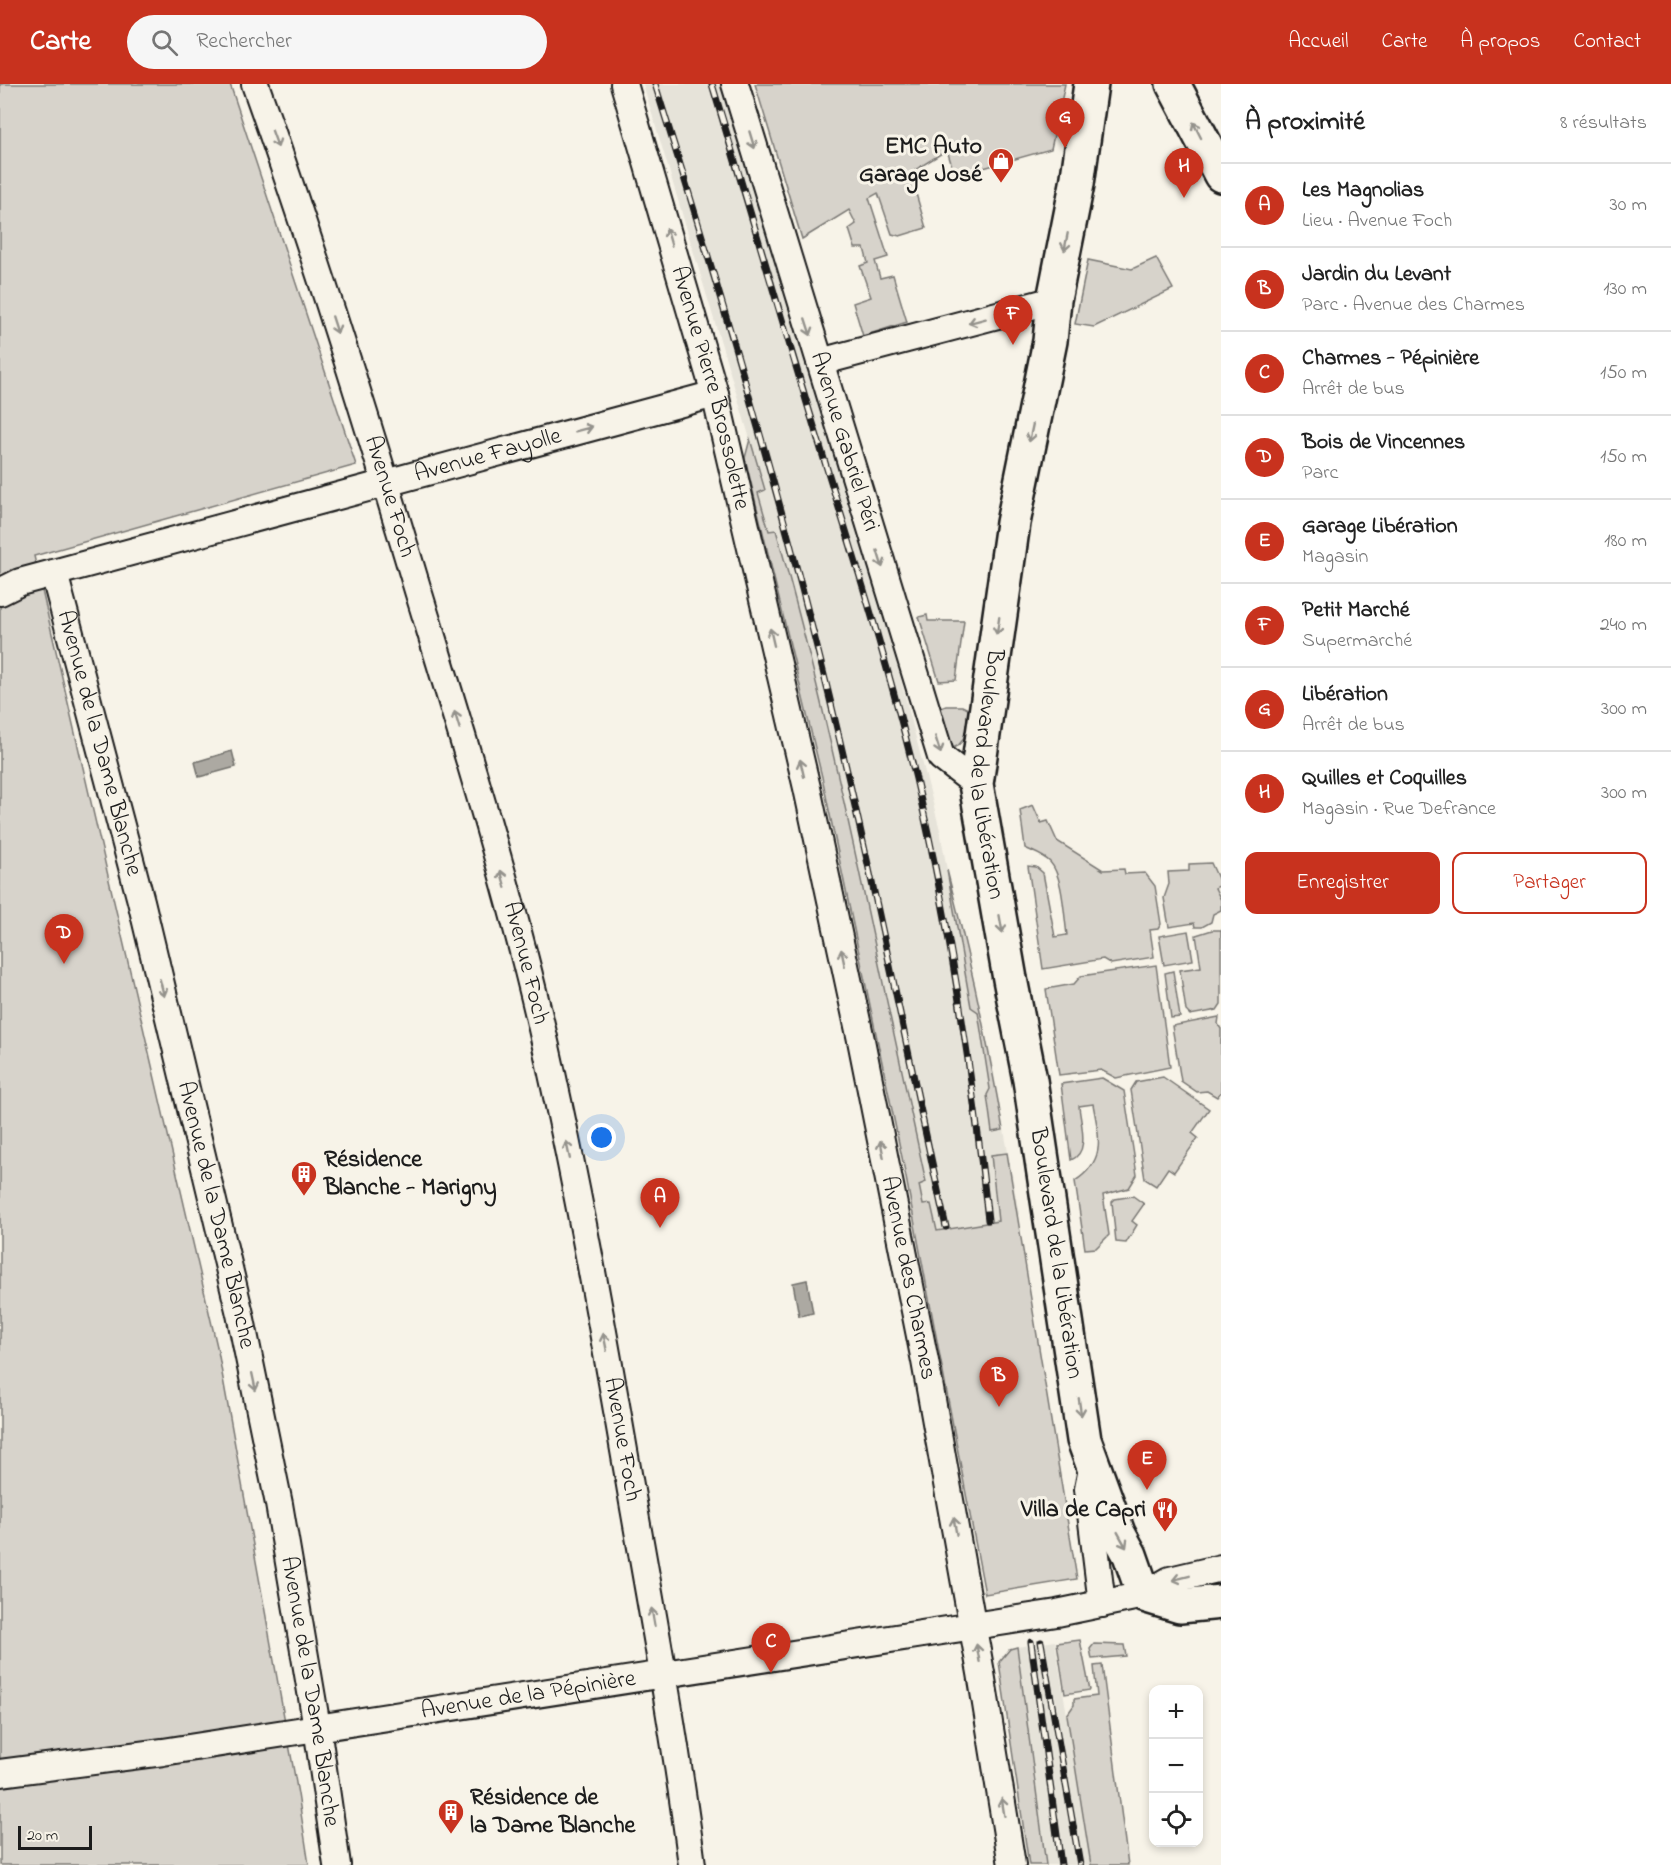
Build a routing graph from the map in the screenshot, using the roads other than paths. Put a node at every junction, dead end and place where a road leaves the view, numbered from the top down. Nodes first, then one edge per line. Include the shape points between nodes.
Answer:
1 (255, 84) edge
2 (624, 84) edge
3 (735, 84) edge
4 (1091, 84) edge
5 (1173, 84) edge
6 (1221, 175) edge
7 (1054, 300) junction
8 (820, 362) junction
9 (715, 394) junction
10 (385, 483) junction
11 (54, 573) junction
12 (0, 592) edge
13 (785, 694) joint
14 (976, 784) junction
15 (1093, 1466) junction
16 (1221, 1568) edge
17 (1144, 1595) junction
18 (1221, 1602) edge
19 (1102, 1604) junction
20 (973, 1626) junction
21 (663, 1674) junction
22 (317, 1727) junction
23 (0, 1773) edge
24 (337, 1865) edge
25 (692, 1865) edge
26 (1012, 1865) edge

1 -> 10 street, Avenue Foch
9 -> 2 street, Avenue Pierre Brossolette
3 -> 8 street, Avenue Gabriel Péri
4 -> 7 main road, Boulevard de la Libération via 1077,184
6 -> 5 main road
7 -> 8 street
7 -> 14 main road, Boulevard de la Libération via 1050,341 1013,523
8 -> 14 street, Avenue Gabriel Péri via 941,757
10 -> 9 street, Avenue Fayolle
13 -> 9 street, Avenue Pierre Brossolette
10 - 11 street, Avenue Fayolle
21 -> 10 street, Avenue Foch via 610,1370 539,1019 471,766
11 - 12 street, Avenue Fayolle
11 -> 22 street, Avenue de la Dame Blanche via 141,901 240,1314 279,1504
20 -> 13 street, Avenue des Charmes via 861,1040
14 -> 15 main road, Boulevard de la Libération via 1030,1080 1084,1440
15 -> 17 main road, Boulevard de la Libération
15 - 19 street, Boulevard de la Libération via 1088,1489
16 -> 17 street, Avenue de la Pépinière via 1170,1581
17 - 18 main road via 1180,1606
17 - 19 street, Avenue de la Pépinière
19 - 20 street, Avenue de la Pépinière
20 - 21 street, Avenue de la Pépinière
26 -> 20 street, Avenue des Charmes
21 - 22 street, Avenue de la Pépinière
21 - 25 street, Avenue Foch
22 - 23 street, Avenue de la Pépinière
22 - 24 street, Avenue de la Dame Blanche

